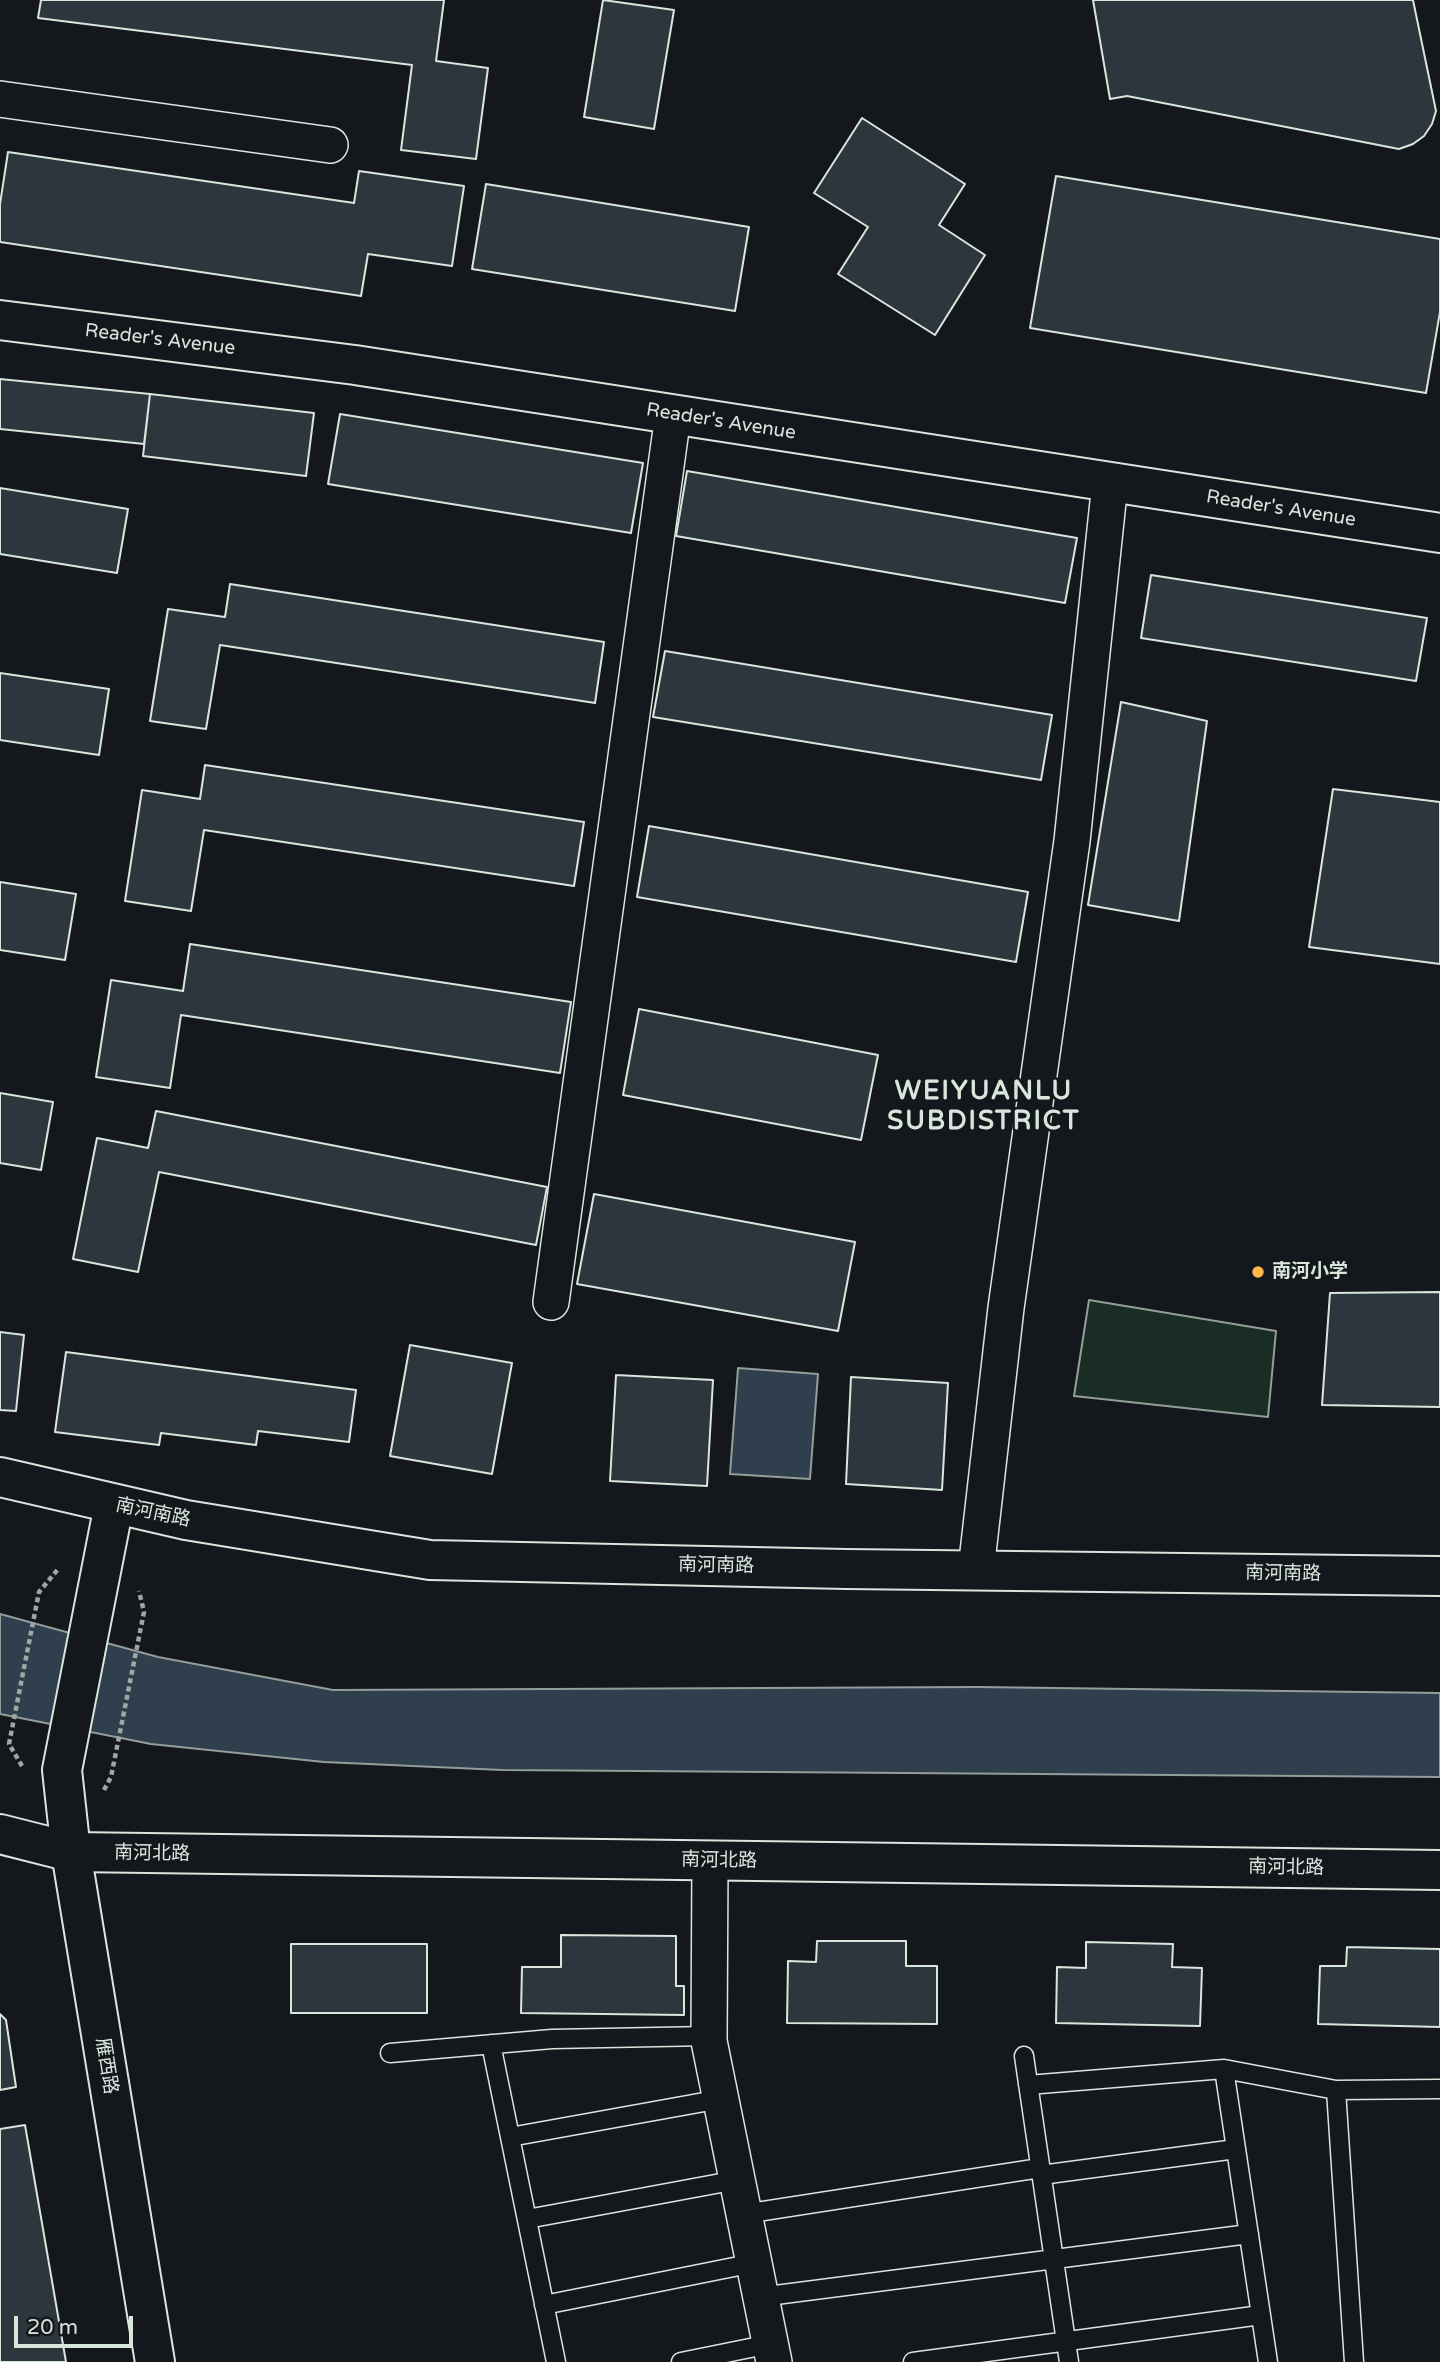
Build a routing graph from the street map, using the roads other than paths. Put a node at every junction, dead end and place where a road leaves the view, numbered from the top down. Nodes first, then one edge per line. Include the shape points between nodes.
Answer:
1 (0, 99) edge
2 (330, 145) dead end
3 (0, 320) edge
4 (673, 415) junction
5 (1110, 483) junction
6 (1440, 533) edge
7 (551, 1302) dead end
8 (0, 1477) edge
9 (114, 1505) junction
10 (976, 1570) junction
11 (1440, 1576) edge
12 (0, 1834) edge
13 (71, 1853) junction
14 (710, 1861) junction
15 (1440, 1870) edge
16 (709, 2036) junction
17 (491, 2044) junction
18 (390, 2053) dead end
19 (1024, 2056) dead end
20 (1224, 2069) junction
21 (1028, 2085) junction
22 (1440, 2089) edge
23 (1336, 2090) junction
24 (721, 2099) junction
25 (510, 2137) junction
26 (1236, 2148) junction
27 (1041, 2171) junction
28 (737, 2180) junction
29 (744, 2214) junction
30 (527, 2219) junction
31 (1249, 2234) junction
32 (1054, 2258) junction
33 (754, 2263) junction
34 (760, 2297) junction
35 (544, 2305) junction
36 (1261, 2315) junction
37 (1066, 2343) junction
38 (772, 2353) edge
39 (155, 2362) edge
40 (556, 2362) edge
41 (681, 2362) edge
42 (913, 2362) edge
43 (1069, 2362) edge
44 (1268, 2362) edge
45 (1354, 2362) edge

1 - 2 street
3 - 4 street, Reader's Avenue via 355,365
4 - 5 street, Reader's Avenue
4 - 7 street
5 - 6 street, Reader's Avenue
5 - 10 street via 1072,841 1006,1308
8 - 9 street, 南河南路
9 - 10 street, 南河南路 via 430,1560
9 - 13 street, 雁西路 via 62,1770
10 - 11 street, 南河南路
12 - 13 street, 南河北路
13 - 14 street, 南河北路
13 - 39 street, 雁西路
14 - 15 street, 南河北路
14 - 16 street
16 - 17 lane
16 - 24 street
17 - 18 lane
17 - 25 lane
19 - 21 lane
20 - 21 lane
20 - 23 lane
20 - 26 lane
21 - 27 lane
22 - 23 lane
23 - 45 lane
24 - 25 lane
24 - 28 street
25 - 30 lane
26 - 27 lane
26 - 31 lane
27 - 29 lane
27 - 32 lane
28 - 29 street
28 - 30 lane
29 - 33 street
30 - 35 lane
31 - 32 lane
31 - 36 lane
32 - 34 lane
32 - 37 lane
33 - 34 street
33 - 35 lane
34 - 38 street
35 - 40 lane
36 - 37 lane
36 - 44 lane
37 - 42 lane
37 - 43 lane
38 - 41 lane

